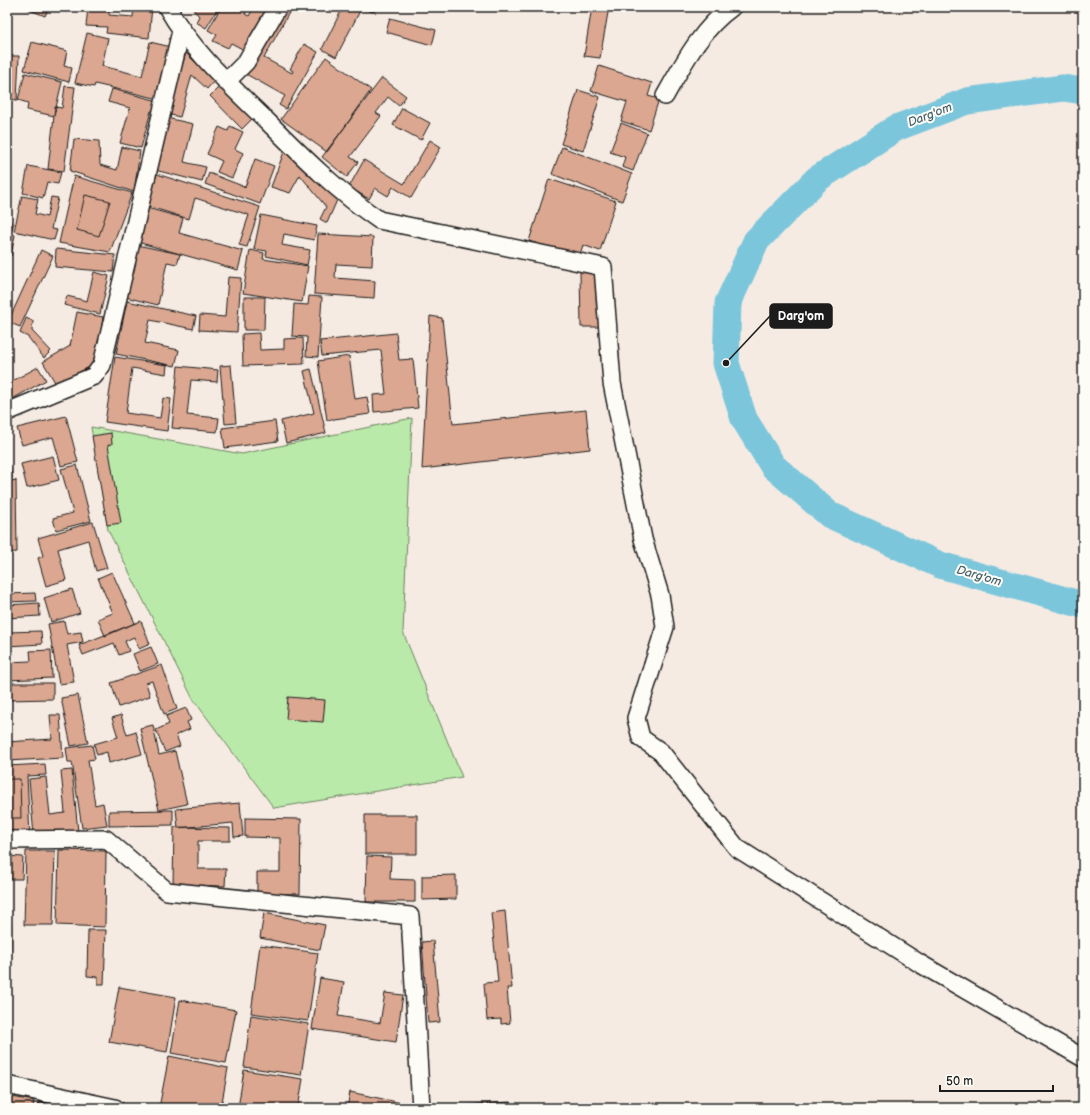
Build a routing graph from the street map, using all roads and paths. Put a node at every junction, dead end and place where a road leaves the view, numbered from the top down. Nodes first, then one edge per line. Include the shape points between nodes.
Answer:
1 (167, 7) edge
2 (278, 7) edge
3 (732, 7) edge
4 (181, 31) junction
5 (226, 82) junction
6 (665, 96) dead end
7 (7, 412) edge
8 (7, 840) edge
9 (1083, 1058) edge
10 (7, 1085) edge
11 (115, 1108) edge
12 (421, 1108) edge

1 - 4 street
2 - 5 street via 246,62
3 - 6 street via 719,16 691,52
4 - 5 street
4 - 7 street via 102,366 94,376
5 - 9 street via 315,168 361,208 379,220 603,267 612,383 643,539 660,595 665,627 636,718 641,738 661,752 737,848 919,963
8 - 12 street via 106,839 167,891 410,916
10 - 11 street

